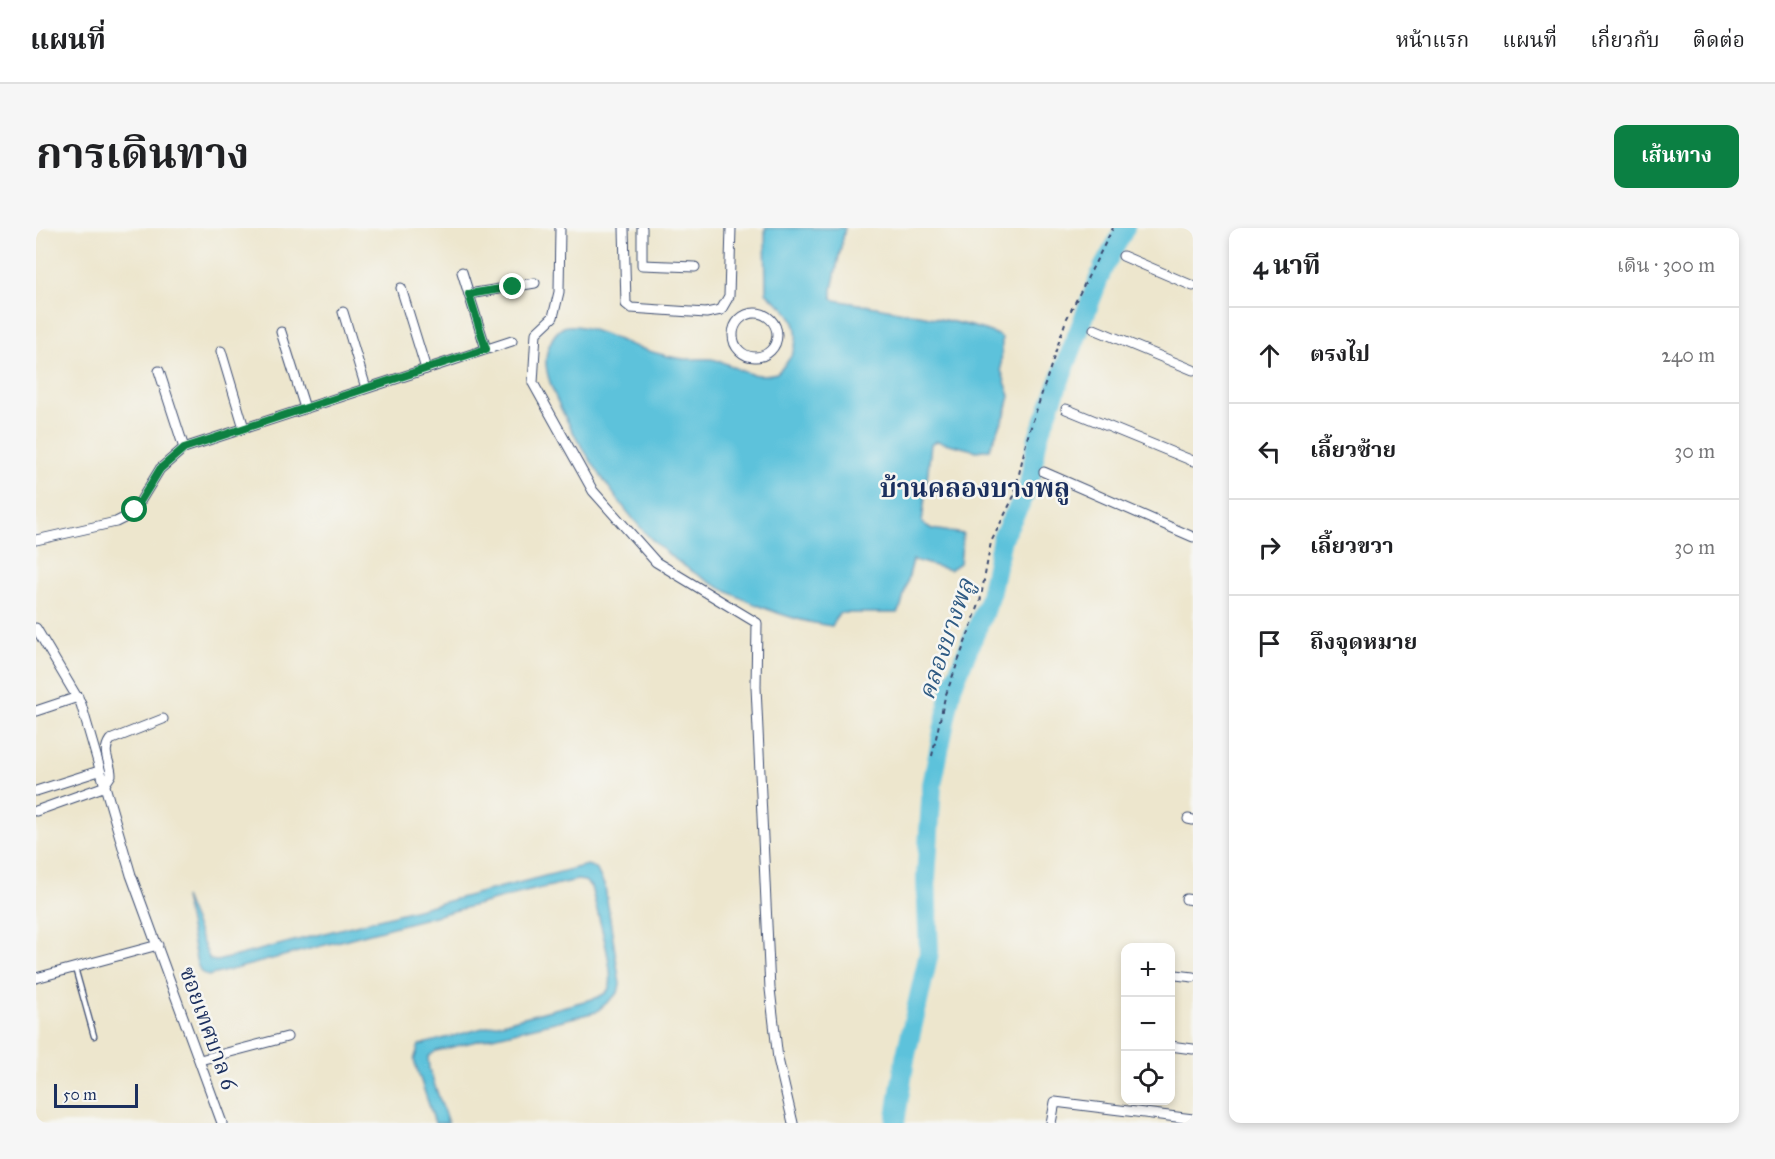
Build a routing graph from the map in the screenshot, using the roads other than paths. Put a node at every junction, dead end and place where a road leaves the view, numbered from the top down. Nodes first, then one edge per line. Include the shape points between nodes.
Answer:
1 (560, 228) edge
2 (624, 228) edge
3 (642, 228) edge
4 (731, 228) edge
5 (1123, 256) dead end
6 (695, 267) dead end
7 (462, 272) dead end
8 (535, 284) dead end
9 (1193, 286) edge
10 (401, 288) dead end
11 (469, 294) junction
12 (721, 310) junction
13 (343, 312) dead end
14 (737, 322) junction
15 (1094, 329) dead end
16 (281, 332) dead end
17 (512, 341) dead end
18 (486, 349) junction
19 (221, 351) dead end
20 (426, 369) junction
21 (1193, 370) edge
22 (159, 371) dead end
23 (366, 388) junction
24 (305, 408) junction
25 (1066, 409) dead end
26 (244, 428) junction
27 (184, 448) junction
28 (1193, 461) edge
29 (1044, 471) dead end
30 (1193, 537) edge
31 (36, 540) edge
32 (36, 628) edge
33 (78, 698) junction
34 (36, 711) edge
35 (163, 719) dead end
36 (99, 771) junction
37 (103, 787) junction
38 (36, 791) edge
39 (36, 811) edge
40 (158, 945) junction
41 (75, 968) junction
42 (1176, 975) dead end
43 (1193, 977) edge
44 (36, 978) edge
45 (94, 1036) dead end
46 (287, 1037) dead end
47 (1175, 1047) edge
48 (1193, 1049) edge
49 (200, 1060) junction
50 (1193, 1119) edge
51 (222, 1123) edge
52 (793, 1123) edge
53 (1051, 1123) edge

1 - 52 street via 559,292 553,317 536,333 533,383 593,491 656,562 757,623 756,687 770,989 778,1059
2 - 12 street via 626,304 631,308 716,313
3 - 6 street via 642,265
4 - 12 street via 729,296
5 - 9 street
7 - 11 street
8 - 11 street
10 - 20 street
11 - 18 street
12 - 14 street
13 - 23 street
14 - 14 street via 753,313 770,319 777,336 772,348 757,357 739,351 732,334
15 - 21 street
16 - 24 street
17 - 18 street
18 - 20 street
19 - 26 street
20 - 23 street
22 - 27 street
23 - 24 street
24 - 26 street
25 - 28 street
26 - 27 street
27 - 31 street via 160,469 128,516
29 - 30 street
32 - 33 street, ซอยเทศบาล 6
33 - 34 street
33 - 36 street, ซอยเทศบาล 6
35 - 37 street via 110,741 106,757 111,775
36 - 37 street, ซอยเทศบาล 6
36 - 38 street
37 - 39 street
37 - 40 street, ซอยเทศบาล 6
40 - 41 street
40 - 49 street, ซอยเทศบาล 6
41 - 44 street
41 - 45 lane
42 - 43 street
46 - 49 street
47 - 48 street
49 - 51 street, ซอยเทศบาล 6
50 - 53 street via 1055,1102

